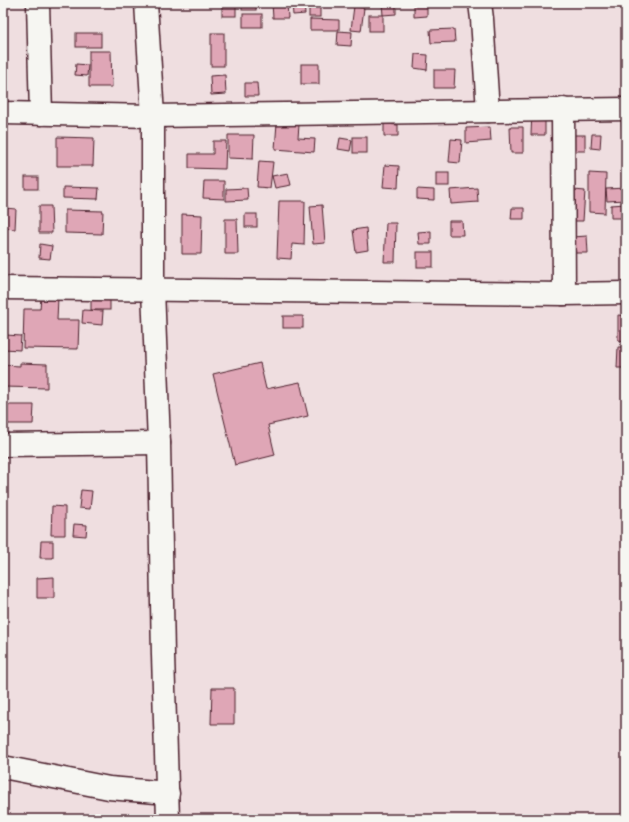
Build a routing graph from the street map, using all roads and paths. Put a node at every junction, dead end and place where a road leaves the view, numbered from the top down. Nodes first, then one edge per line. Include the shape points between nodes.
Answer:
1 (38, 3) edge
2 (146, 3) edge
3 (480, 3) edge
4 (563, 109) junction
5 (626, 109) edge
6 (488, 111) junction
7 (3, 113) edge
8 (41, 114) junction
9 (153, 116) junction
10 (3, 288) edge
11 (153, 289) junction
12 (626, 293) edge
13 (564, 294) junction
14 (159, 443) junction
15 (3, 445) edge
16 (3, 767) edge
17 (168, 792) junction
18 (168, 819) edge

1 - 8 street
2 - 9 street
3 - 6 street
4 - 5 street
4 - 6 street
4 - 13 street
6 - 9 street
7 - 8 street
8 - 9 street
9 - 11 street
10 - 11 street
11 - 13 street
11 - 14 street
12 - 13 street
14 - 15 street
14 - 17 street
16 - 17 street via 109,788
17 - 18 street

